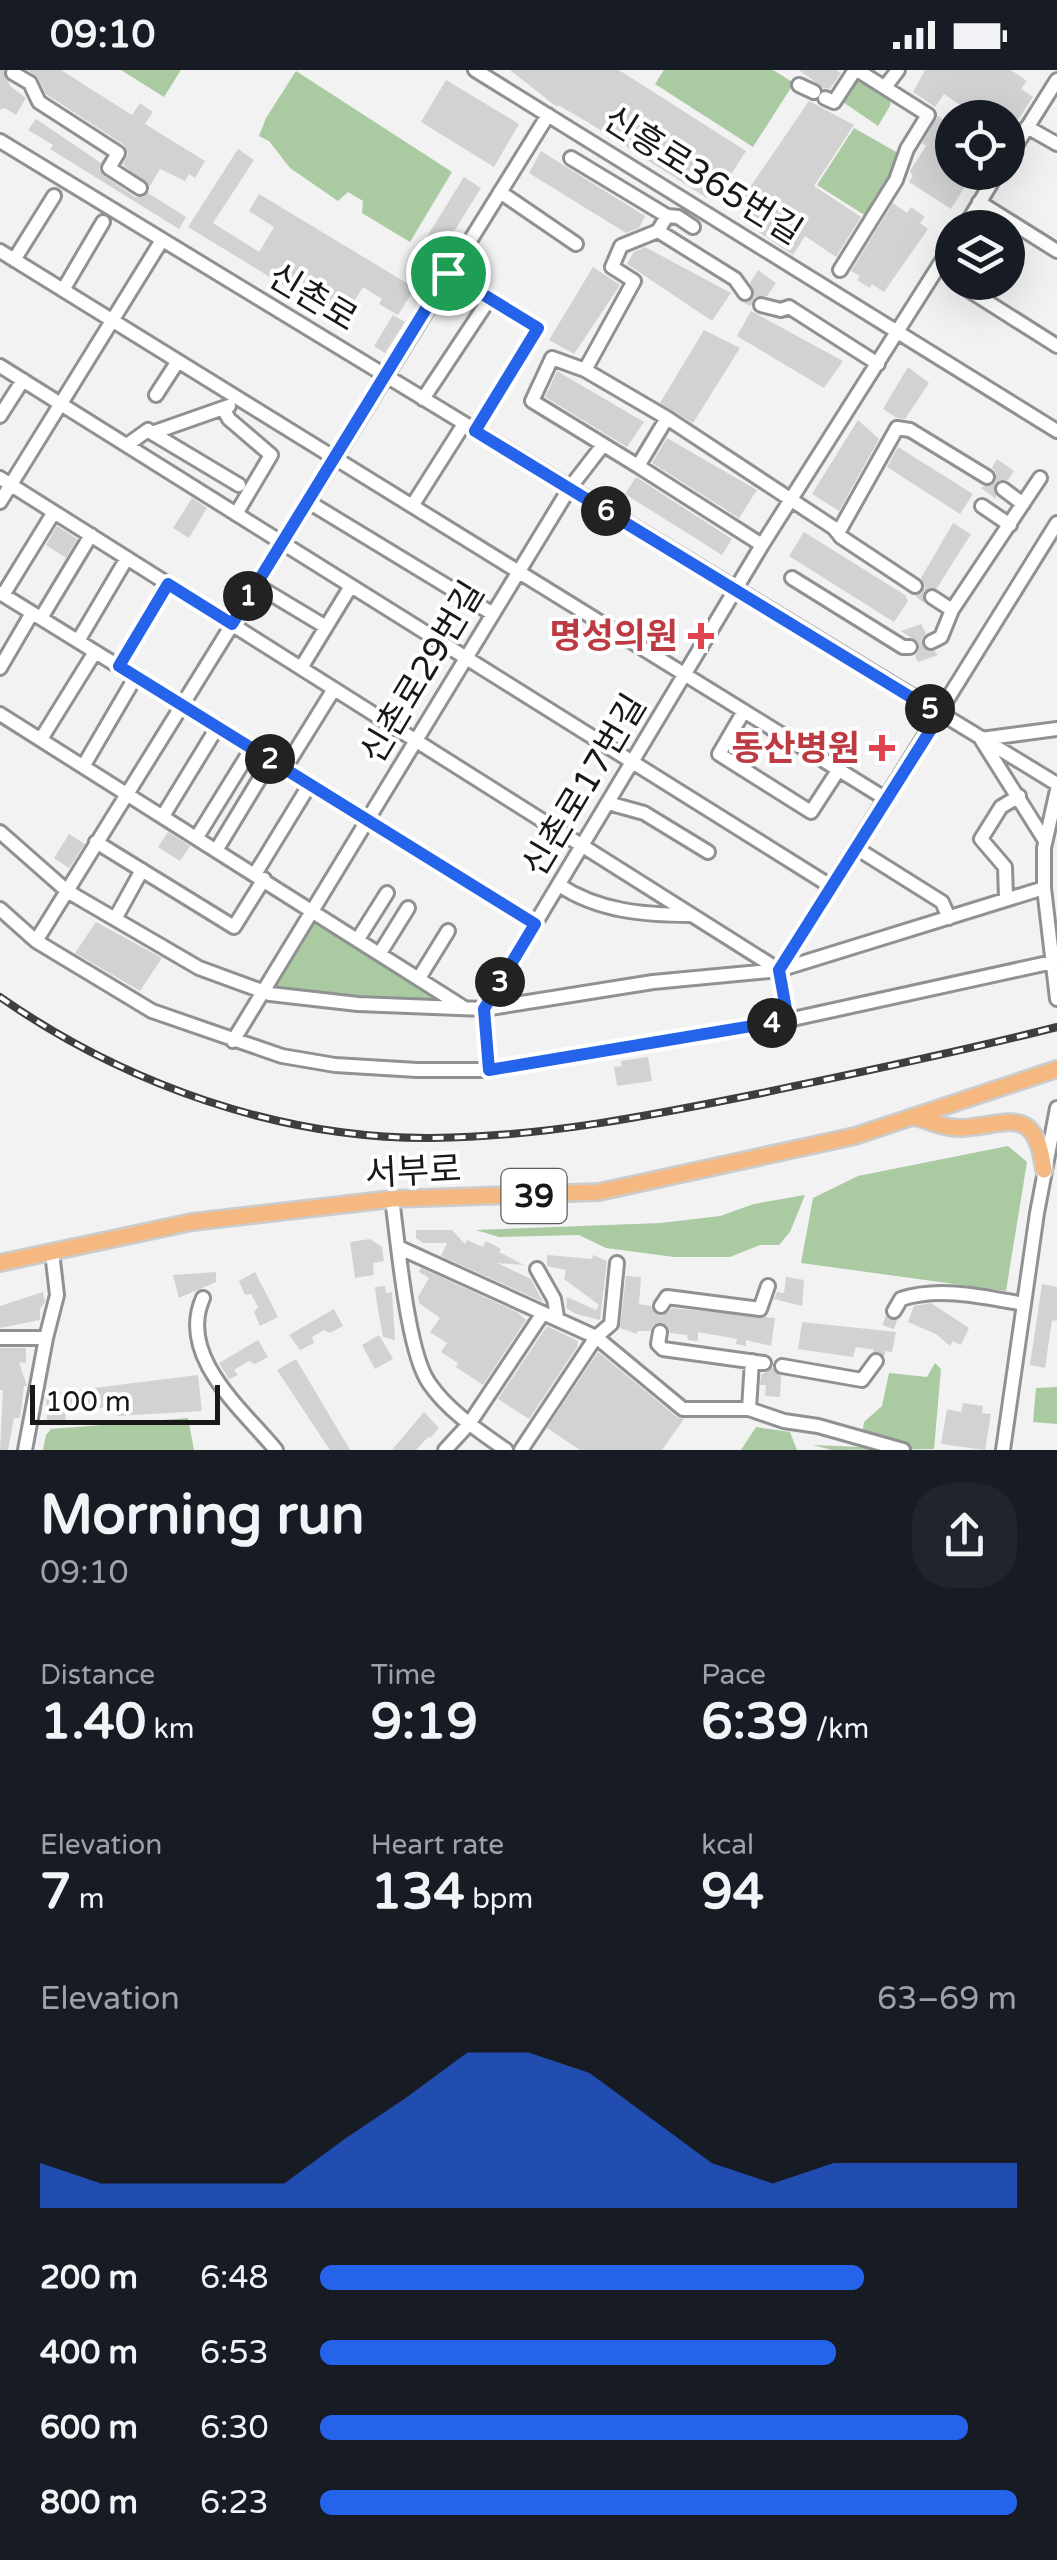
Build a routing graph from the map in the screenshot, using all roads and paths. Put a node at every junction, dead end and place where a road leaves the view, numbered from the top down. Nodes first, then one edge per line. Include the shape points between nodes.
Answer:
1 (476, 70) edge
2 (856, 70) edge
3 (898, 70) edge
4 (13, 72) dead end
5 (1057, 80) edge
6 (799, 85) dead end
7 (885, 87) junction
8 (548, 115) junction
9 (1028, 127) junction
10 (1025, 132) edge
11 (0, 141) edge
12 (1057, 144) edge
13 (572, 158) dead end
14 (140, 188) dead end
15 (987, 190) edge
16 (500, 192) junction
17 (54, 196) dead end
18 (979, 202) junction
19 (974, 210) edge
20 (667, 216) junction
21 (104, 222) dead end
22 (693, 227) dead end
23 (658, 231) junction
24 (162, 240) junction
25 (576, 244) dead end
26 (0, 251) edge
27 (1057, 251) edge
28 (14, 260) junction
29 (840, 270) dead end
30 (935, 272) edge
31 (448, 273) junction
32 (62, 290) junction
33 (745, 293) dead end
34 (490, 298) junction
35 (984, 300) edge
36 (761, 305) dead end
37 (113, 320) junction
38 (898, 331) junction
39 (1057, 346) edge
40 (178, 361) junction
41 (878, 364) junction
42 (0, 366) edge
43 (586, 370) junction
44 (384, 376) junction
45 (23, 380) junction
46 (156, 396) dead end
47 (239, 399) junction
48 (422, 399) junction
49 (61, 404) junction
50 (224, 410) junction
51 (0, 416) edge
52 (667, 418) junction
53 (470, 428) junction
54 (1057, 431) edge
55 (152, 433) junction
56 (603, 445) junction
57 (127, 446) junction
58 (334, 458) junction
59 (638, 466) junction
60 (987, 478) dead end
61 (1040, 478) dead end
62 (5, 481) edge
63 (239, 486) dead end
64 (570, 489) junction
65 (1002, 489) dead end
66 (790, 500) junction
67 (307, 501) junction
68 (0, 502) edge
69 (1024, 504) junction
70 (412, 506) junction
71 (982, 506) dead end
72 (54, 512) junction
73 (236, 514) junction
74 (1010, 525) junction
75 (1055, 532) edge
76 (838, 533) junction
77 (91, 535) junction
78 (282, 542) junction
79 (762, 545) junction
80 (127, 558) junction
81 (518, 572) junction
82 (792, 578) dead end
83 (168, 584) junction
84 (256, 585) junction
85 (351, 586) junction
86 (916, 586) dead end
87 (736, 591) junction
88 (932, 597) dead end
89 (3, 599) edge
90 (952, 610) junction
91 (493, 614) junction
92 (36, 616) junction
93 (232, 624) junction
94 (326, 627) junction
95 (78, 641) junction
96 (931, 642) dead end
97 (910, 647) dead end
98 (95, 652) junction
99 (466, 658) junction
100 (119, 666) junction
101 (0, 668) edge
102 (301, 668) junction
103 (686, 675) junction
104 (136, 676) junction
105 (334, 688) junction
106 (182, 704) junction
107 (744, 712) junction
108 (0, 714) edge
109 (940, 715) junction
110 (218, 726) junction
111 (1057, 729) edge
112 (41, 739) junction
113 (416, 740) junction
114 (980, 740) junction
115 (252, 748) junction
116 (271, 760) junction
117 (633, 762) junction
118 (84, 765) junction
119 (285, 768) junction
120 (838, 770) junction
121 (310, 784) junction
122 (1057, 787) edge
123 (127, 792) junction
124 (1019, 796) junction
125 (886, 800) junction
126 (608, 803) junction
127 (164, 816) junction
128 (368, 820) junction
129 (0, 832) edge
130 (197, 837) junction
131 (96, 842) junction
132 (1048, 845) edge
133 (582, 846) junction
134 (856, 848) junction
135 (217, 850) junction
136 (708, 852) dead end
137 (142, 870) junction
138 (259, 876) junction
139 (559, 885) junction
140 (832, 887) junction
141 (1044, 888) junction
142 (67, 891) junction
143 (387, 892) dead end
144 (1006, 898) junction
145 (408, 908) dead end
146 (0, 909) edge
147 (312, 910) junction
148 (693, 915) junction
149 (949, 918) junction
150 (115, 919) junction
151 (535, 924) junction
152 (448, 931) dead end
153 (358, 938) junction
154 (36, 941) junction
155 (380, 953) junction
156 (1055, 962) edge
157 (779, 970) junction
158 (419, 978) junction
159 (263, 991) junction
160 (1057, 999) edge
161 (463, 1008) junction
162 (484, 1009) junction
163 (788, 1020) junction
164 (233, 1040) junction
165 (1057, 1069) edge
166 (489, 1070) junction
167 (1057, 1108) edge
168 (914, 1117) junction
169 (1044, 1170) junction
170 (392, 1199) junction
171 (400, 1248) junction
172 (52, 1252) junction
173 (617, 1262) dead end
174 (0, 1264) edge
175 (537, 1268) dead end
176 (768, 1286) dead end
177 (202, 1298) dead end
178 (1024, 1304) junction
179 (897, 1305) dead end
180 (661, 1306) dead end
181 (550, 1315) junction
182 (660, 1332) dead end
183 (596, 1337) junction
184 (0, 1338) edge
185 (46, 1338) junction
186 (876, 1361) dead end
187 (782, 1366) dead end
188 (749, 1410) junction
189 (470, 1424) junction
190 (25, 1450) edge
191 (276, 1450) edge
192 (445, 1450) edge
193 (506, 1450) edge
194 (521, 1450) edge
195 (902, 1450) edge
196 (1003, 1450) edge

1 - 8 street, 신흥로365번길
2 - 6 street via 834,102
2 - 7 street
3 - 7 street
4 - 14 street via 30,83 39,102 118,153 109,168
5 - 9 street
7 - 29 street via 928,116
8 - 16 street
8 - 38 street, 신흥로365번길
9 - 10 street
9 - 12 street
11 - 24 street, 신촌로
13 - 20 street
15 - 18 street
16 - 25 street
16 - 31 street
17 - 28 street
18 - 19 street
18 - 27 street
20 - 22 street
20 - 23 street
21 - 32 street
23 - 33 street via 735,279
23 - 43 street via 620,246 612,267 634,280
24 - 37 street
24 - 44 street, 신촌로
26 - 28 street
28 - 32 street
30 - 38 street, 신촌로17번길
31 - 34 street
31 - 44 street
32 - 37 street
34 - 48 street
34 - 53 street via 538,328
35 - 39 street
36 - 41 street via 789,307
37 - 40 street
37 - 49 street
38 - 41 street, 신촌로17번길
38 - 54 street, 신흥로365번길
40 - 46 street
40 - 47 street
41 - 66 street, 신촌로17번길
42 - 45 street
43 - 52 street
43 - 56 street via 552,358 532,400
44 - 48 street, 신촌로
44 - 58 street
45 - 49 street
45 - 51 street
47 - 50 street
47 - 58 street
48 - 53 street, 신촌로
49 - 57 street
49 - 62 street
50 - 55 street
50 - 73 street via 271,455
52 - 59 street
52 - 66 street
53 - 64 street, 신촌로
53 - 70 street
55 - 57 street
55 - 63 street
56 - 59 street
56 - 64 street, 신촌로29번길
57 - 73 street
58 - 67 street
58 - 70 street
59 - 79 street
60 - 76 street via 896,428
61 - 69 street
62 - 68 street
62 - 72 street
64 - 81 street, 신촌로29번길
64 - 87 street, 신촌로
65 - 69 street
66 - 76 street
66 - 79 street, 신촌로17번길
67 - 78 street
67 - 91 street
69 - 74 street
70 - 81 street
71 - 74 street
72 - 77 street
72 - 89 street
73 - 78 street
74 - 90 street
75 - 109 street
76 - 86 street
77 - 80 street
77 - 92 street
78 - 84 street
78 - 85 street
79 - 87 street, 신촌로17번길
80 - 83 street
80 - 95 street
81 - 91 street, 신촌로29번길
81 - 103 street
82 - 97 street
83 - 93 street
83 - 100 street
84 - 93 street
84 - 94 street
85 - 94 street
85 - 99 street
87 - 103 street, 신촌로17번길
87 - 109 street, 신촌로
88 - 90 street
89 - 92 street
90 - 96 street via 941,637
91 - 99 street, 신촌로29번길
92 - 95 street
92 - 101 street
93 - 102 street
93 - 106 street
94 - 102 street
95 - 98 street
98 - 100 street
98 - 112 street
99 - 113 street, 신촌로29번길
99 - 117 street
100 - 104 street
102 - 105 street
103 - 107 street
103 - 117 street, 신촌로17번길
104 - 106 street
104 - 118 street
105 - 113 street
105 - 119 street
106 - 110 street
106 - 123 street
107 - 120 street
107 - 120 street via 719,754 811,812
108 - 112 street
109 - 114 street, 신촌로
109 - 125 street
110 - 115 street
110 - 127 street
111 - 114 street
112 - 118 street
113 - 128 street, 신촌로29번길
113 - 133 street
114 - 122 street, 신촌로
114 - 124 street
115 - 116 street
115 - 130 street
116 - 119 street
116 - 135 street
117 - 126 street, 신촌로17번길
117 - 140 street
118 - 123 street
119 - 121 street
120 - 125 street
121 - 128 street
121 - 138 street
122 - 132 street
123 - 127 street
123 - 131 street
124 - 132 street
124 - 144 street via 1001,808 981,838 1006,867
125 - 134 street
126 - 133 street, 신촌로17번길
126 - 136 street via 644,813
127 - 130 street
128 - 147 street, 신촌로29번길
128 - 151 street
129 - 142 street
130 - 135 street
131 - 137 street
131 - 142 street
132 - 141 street
133 - 139 street, 신촌로17번길
133 - 148 street
134 - 140 street
134 - 149 street via 942,902
135 - 138 street
137 - 138 street via 234,926
137 - 150 street
138 - 147 street
139 - 148 street via 618,909
139 - 151 street, 신촌로17번길
140 - 157 street
141 - 144 street
141 - 156 street
142 - 150 street
142 - 154 street
143 - 153 street
144 - 149 street
145 - 155 street
146 - 154 street
147 - 153 street
147 - 159 street, 신촌로29번길
148 - 157 street
149 - 157 street
150 - 159 street via 199,968
151 - 162 street, 신촌로17번길
152 - 158 street
153 - 155 street
154 - 164 street via 152,1010
155 - 158 street
156 - 160 street
156 - 163 street
157 - 162 street
157 - 163 street
158 - 161 street
159 - 161 street
159 - 164 street, 신촌로29번길
161 - 162 street
162 - 166 street
163 - 166 street
164 - 166 street via 335,1065
165 - 168 main road, 서부로 / 39
167 - 169 street
168 - 169 main road via 958,1129 1002,1122 1026,1126 1040,1142
168 - 170 main road, 서부로 / 39 via 599,1192
169 - 178 street
170 - 171 street
170 - 172 main road, 서부로 / 39 via 192,1222
171 - 181 street
171 - 189 street via 410,1326 427,1381
172 - 174 main road, 서부로 / 39
172 - 185 street via 58,1295
173 - 183 street via 611,1324
175 - 181 street via 554,1299
176 - 180 street via 760,1309 667,1297
177 - 191 street via 194,1329 215,1381
178 - 179 street via 920,1293
178 - 196 street
181 - 183 street
181 - 189 street
182 - 188 street via 663,1349 758,1362
183 - 188 street via 682,1409
183 - 194 street
184 - 185 street
185 - 190 street
186 - 187 street via 862,1380
188 - 195 street
189 - 192 street
189 - 193 street

